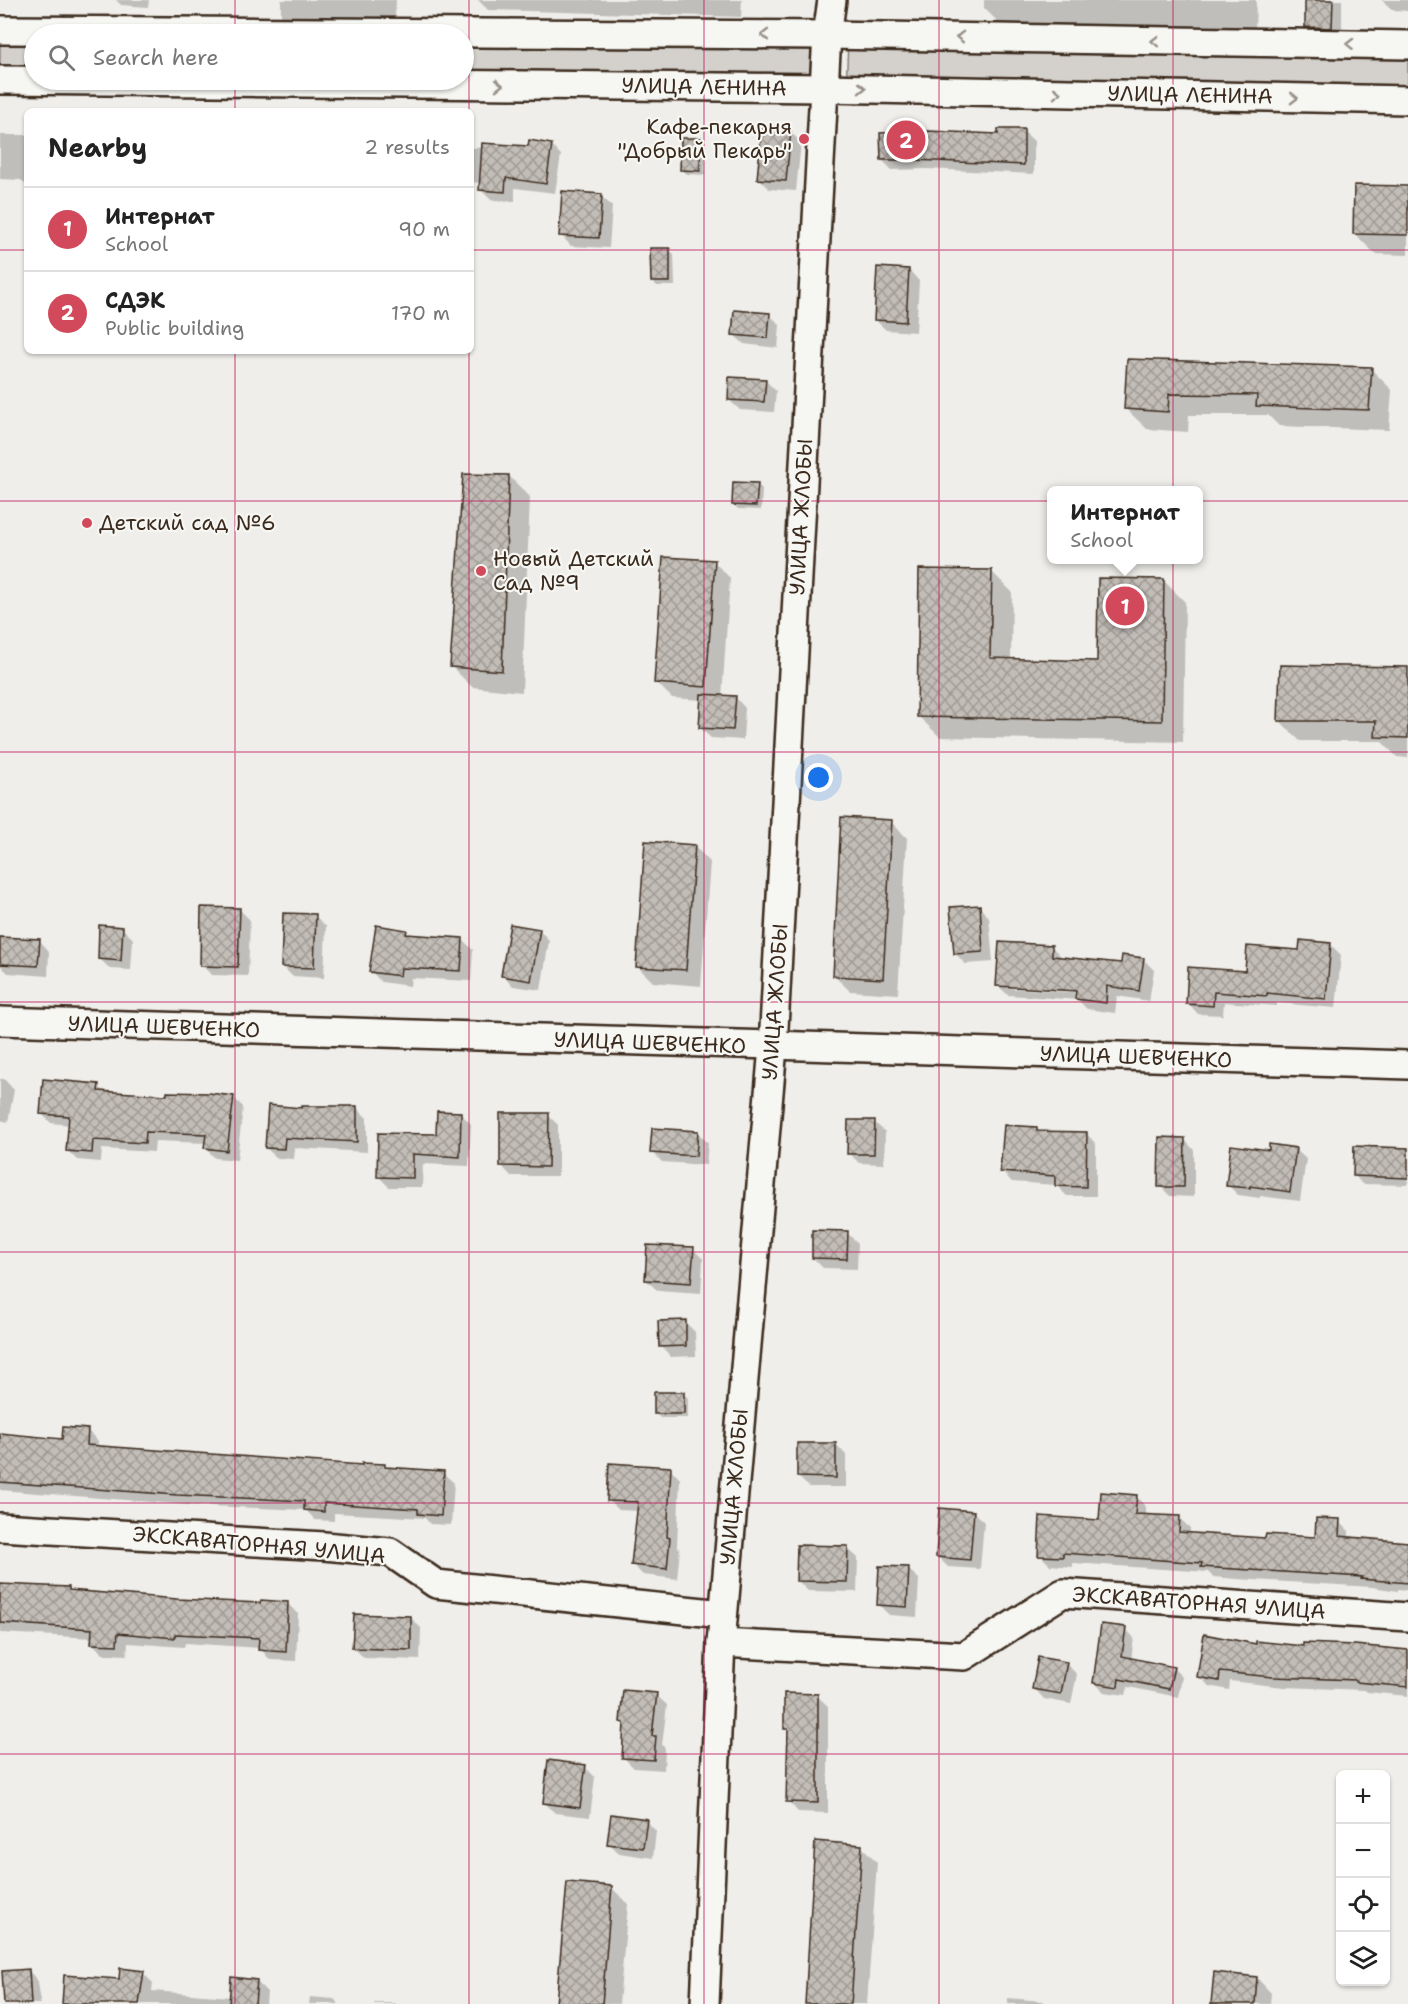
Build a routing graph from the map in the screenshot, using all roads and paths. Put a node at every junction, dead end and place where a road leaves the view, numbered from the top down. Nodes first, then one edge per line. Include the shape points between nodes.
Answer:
1 (832, 0) edge
2 (0, 30) edge
3 (24, 30) edge
4 (474, 33) edge
5 (827, 35) junction
6 (1408, 45) edge
7 (0, 80) edge
8 (24, 80) edge
9 (474, 85) edge
10 (824, 88) junction
11 (1408, 100) edge
12 (0, 1021) edge
13 (773, 1047) junction
14 (1408, 1065) edge
15 (0, 1527) edge
16 (723, 1614) junction
17 (1408, 1617) edge
18 (721, 1643) junction
19 (705, 2004) edge

1 - 5 street, УЛИЦА ЖЛОБЫ
3 -> 2 street
5 -> 4 street
6 -> 5 street
5 - 10 street, УЛИЦА ЖЛОБЫ
7 -> 8 street, УЛИЦА ЛЕНИНА
9 -> 10 street, УЛИЦА ЛЕНИНА
10 -> 11 street, УЛИЦА ЛЕНИНА
10 - 13 street, УЛИЦА ЖЛОБЫ
12 - 13 street, УЛИЦА ШЕВЧЕНКО
13 - 14 street, УЛИЦА ШЕВЧЕНКО
13 - 16 street, УЛИЦА ЖЛОБЫ
15 - 16 street, ЭКСКАВАТОРНАЯ УЛИЦА via 390,1552 436,1584
16 - 18 street, УЛИЦА ЖЛОБЫ
17 - 18 street, ЭКСКАВАТОРНАЯ УЛИЦА via 1063,1593 963,1656
18 - 19 street, УЛИЦА ЖЛОБЫ

